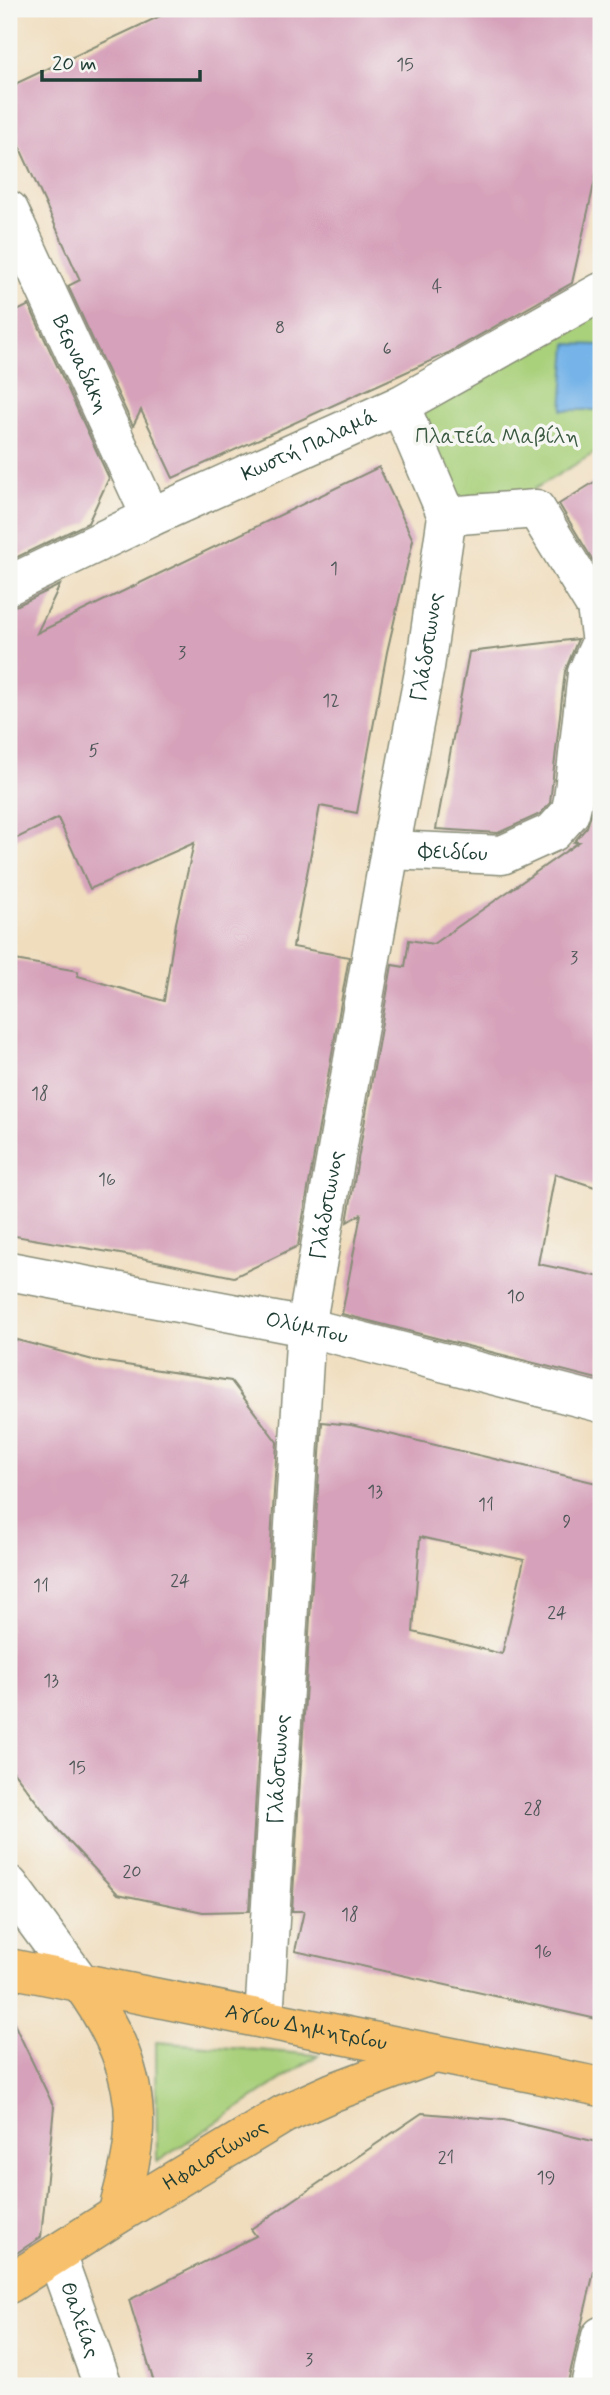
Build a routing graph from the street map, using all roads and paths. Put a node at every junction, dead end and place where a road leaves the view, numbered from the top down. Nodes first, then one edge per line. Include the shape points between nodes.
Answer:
1 (9, 210) edge
2 (601, 292) edge
3 (400, 405) junction
4 (447, 516) junction
5 (151, 517) junction
6 (9, 585) edge
7 (594, 665) edge
8 (390, 850) junction
9 (9, 1272) edge
10 (306, 1327) junction
11 (601, 1403) edge
12 (9, 1885) edge
13 (9, 1968) edge
14 (81, 1983) junction
15 (264, 2020) junction
16 (435, 2054) junction
17 (601, 2087) edge
18 (117, 2215) junction
19 (56, 2254) junction
20 (9, 2284) edge
21 (601, 2336) edge
22 (103, 2386) edge
23 (590, 2386) edge

1 - 5 street, Βερναδάκη
2 - 3 street, Κωστή Παλαμά
3 - 4 street
3 - 5 street, Κωστή Παλαμά
4 - 7 street, Φειδίου via 536,509 596,607 601,642
4 - 8 street, Γλάδστωνος via 425,667
5 - 6 street, Κωστή Παλαμά
7 - 8 street, Φειδίου via 573,800 563,823 502,855
8 - 10 street, Γλάδστωνος
9 - 10 street, Ολύμπου
10 - 11 street, Ολύμπου
10 - 15 street, Γλάδστωνος
12 - 14 street
13 - 14 main road, Αγίου Δημητρίου
14 - 15 main road, Αγίου Δημητρίου
14 - 18 main road via 104,2015 130,2087 134,2130
15 - 16 main road, Αγίου Δημητρίου
16 - 17 main road, Αγίου Δημητρίου
16 - 18 main road, Ηφαιστίωνος via 284,2114
18 - 19 main road, Ηφαιστίωνος
19 - 20 main road, Ηφαιστίωνος
19 - 22 street, Θαλείας
21 - 23 street

